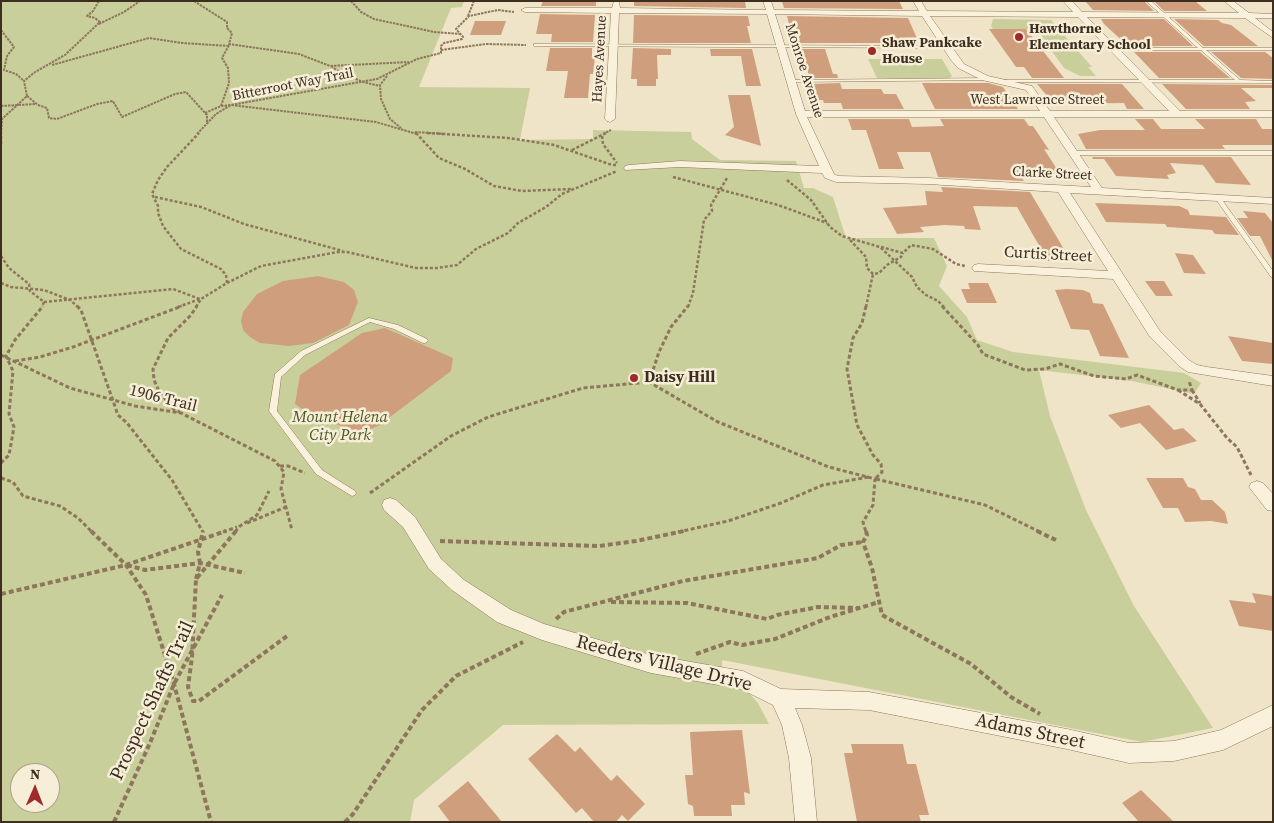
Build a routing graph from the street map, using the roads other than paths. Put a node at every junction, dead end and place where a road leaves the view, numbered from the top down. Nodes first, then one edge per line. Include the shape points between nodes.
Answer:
1 (616, 1) edge
2 (767, 1) edge
3 (917, 1) edge
4 (1067, 1) edge
5 (1148, 1) edge
6 (1228, 1) edge
7 (525, 10) road end
8 (616, 12) junction
9 (770, 13) junction
10 (925, 14) junction
11 (1080, 15) junction
12 (1164, 16) junction
13 (1247, 16) junction
14 (1273, 16) edge
15 (1273, 36) edge
16 (614, 44) junction
17 (536, 45) road end
18 (780, 45) junction
19 (946, 47) junction
20 (1114, 48) junction
21 (1201, 49) junction
22 (1273, 49) edge
23 (994, 80) junction
24 (791, 81) junction
25 (1146, 82) junction
26 (1239, 82) junction
27 (1273, 82) edge
28 (801, 114) junction
29 (1048, 114) junction
30 (1177, 114) junction
31 (1273, 114) edge
32 (610, 118) road end
33 (1073, 153) junction
34 (1273, 153) edge
35 (624, 167) road end
36 (828, 173) junction
37 (1062, 190) junction
38 (1099, 191) junction
39 (1218, 198) junction
40 (1273, 201) edge
41 (978, 268) road end
42 (1116, 275) junction
43 (1273, 276) edge
44 (425, 341) dead end
45 (1273, 381) edge
46 (1257, 487) road end
47 (352, 494) dead end
48 (390, 505) dead end
49 (1273, 505) edge
50 (780, 698) junction
51 (1273, 715) edge
52 (805, 817) edge

1 - 8 street, Hayes Avenue
2 - 9 street, Monroe Avenue
3 - 10 street
4 - 11 street
5 - 12 lane
6 - 13 street
7 - 8 street
8 - 9 street
8 - 16 street, Hayes Avenue
9 - 10 street
9 - 18 street, Monroe Avenue
10 - 11 street
10 - 19 street
11 - 12 street
11 - 20 street
12 - 13 street
12 - 21 lane
13 - 14 street
13 - 15 street
16 - 17 lane
16 - 18 lane
16 - 32 street, Hayes Avenue
18 - 19 lane
18 - 24 street, Monroe Avenue
19 - 23 street via 961,66 978,76
20 - 21 lane
20 - 25 street
21 - 22 lane
21 - 26 lane
23 - 24 lane
23 - 25 lane
23 - 29 street via 1029,88
24 - 28 street, Monroe Avenue
25 - 26 lane
25 - 30 street
26 - 27 lane
28 - 29 street, West Lawrence Street
28 - 36 street, Monroe Avenue
29 - 30 street, West Lawrence Street
29 - 33 street
30 - 31 street, West Lawrence Street
33 - 34 lane
33 - 38 street
35 - 36 street, Clarke Street via 680,164
36 - 37 street, Clarke Street via 836,179
37 - 38 street, Clarke Street
37 - 42 street
38 - 39 street, Clarke Street
39 - 40 street, Clarke Street
39 - 43 lane
41 - 42 street, Curtis Street
42 - 45 street via 1155,334 1184,364 1193,369
44 - 47 lane via 396,327 369,320 303,354 278,376 273,411 319,472
46 - 49 street
48 - 50 street, Reeders Village Drive via 409,522 435,564 504,616 542,632 652,664 743,680
50 - 51 street, Adams Street via 869,700 1128,753 1174,751 1224,740
50 - 52 street via 792,726 800,758

